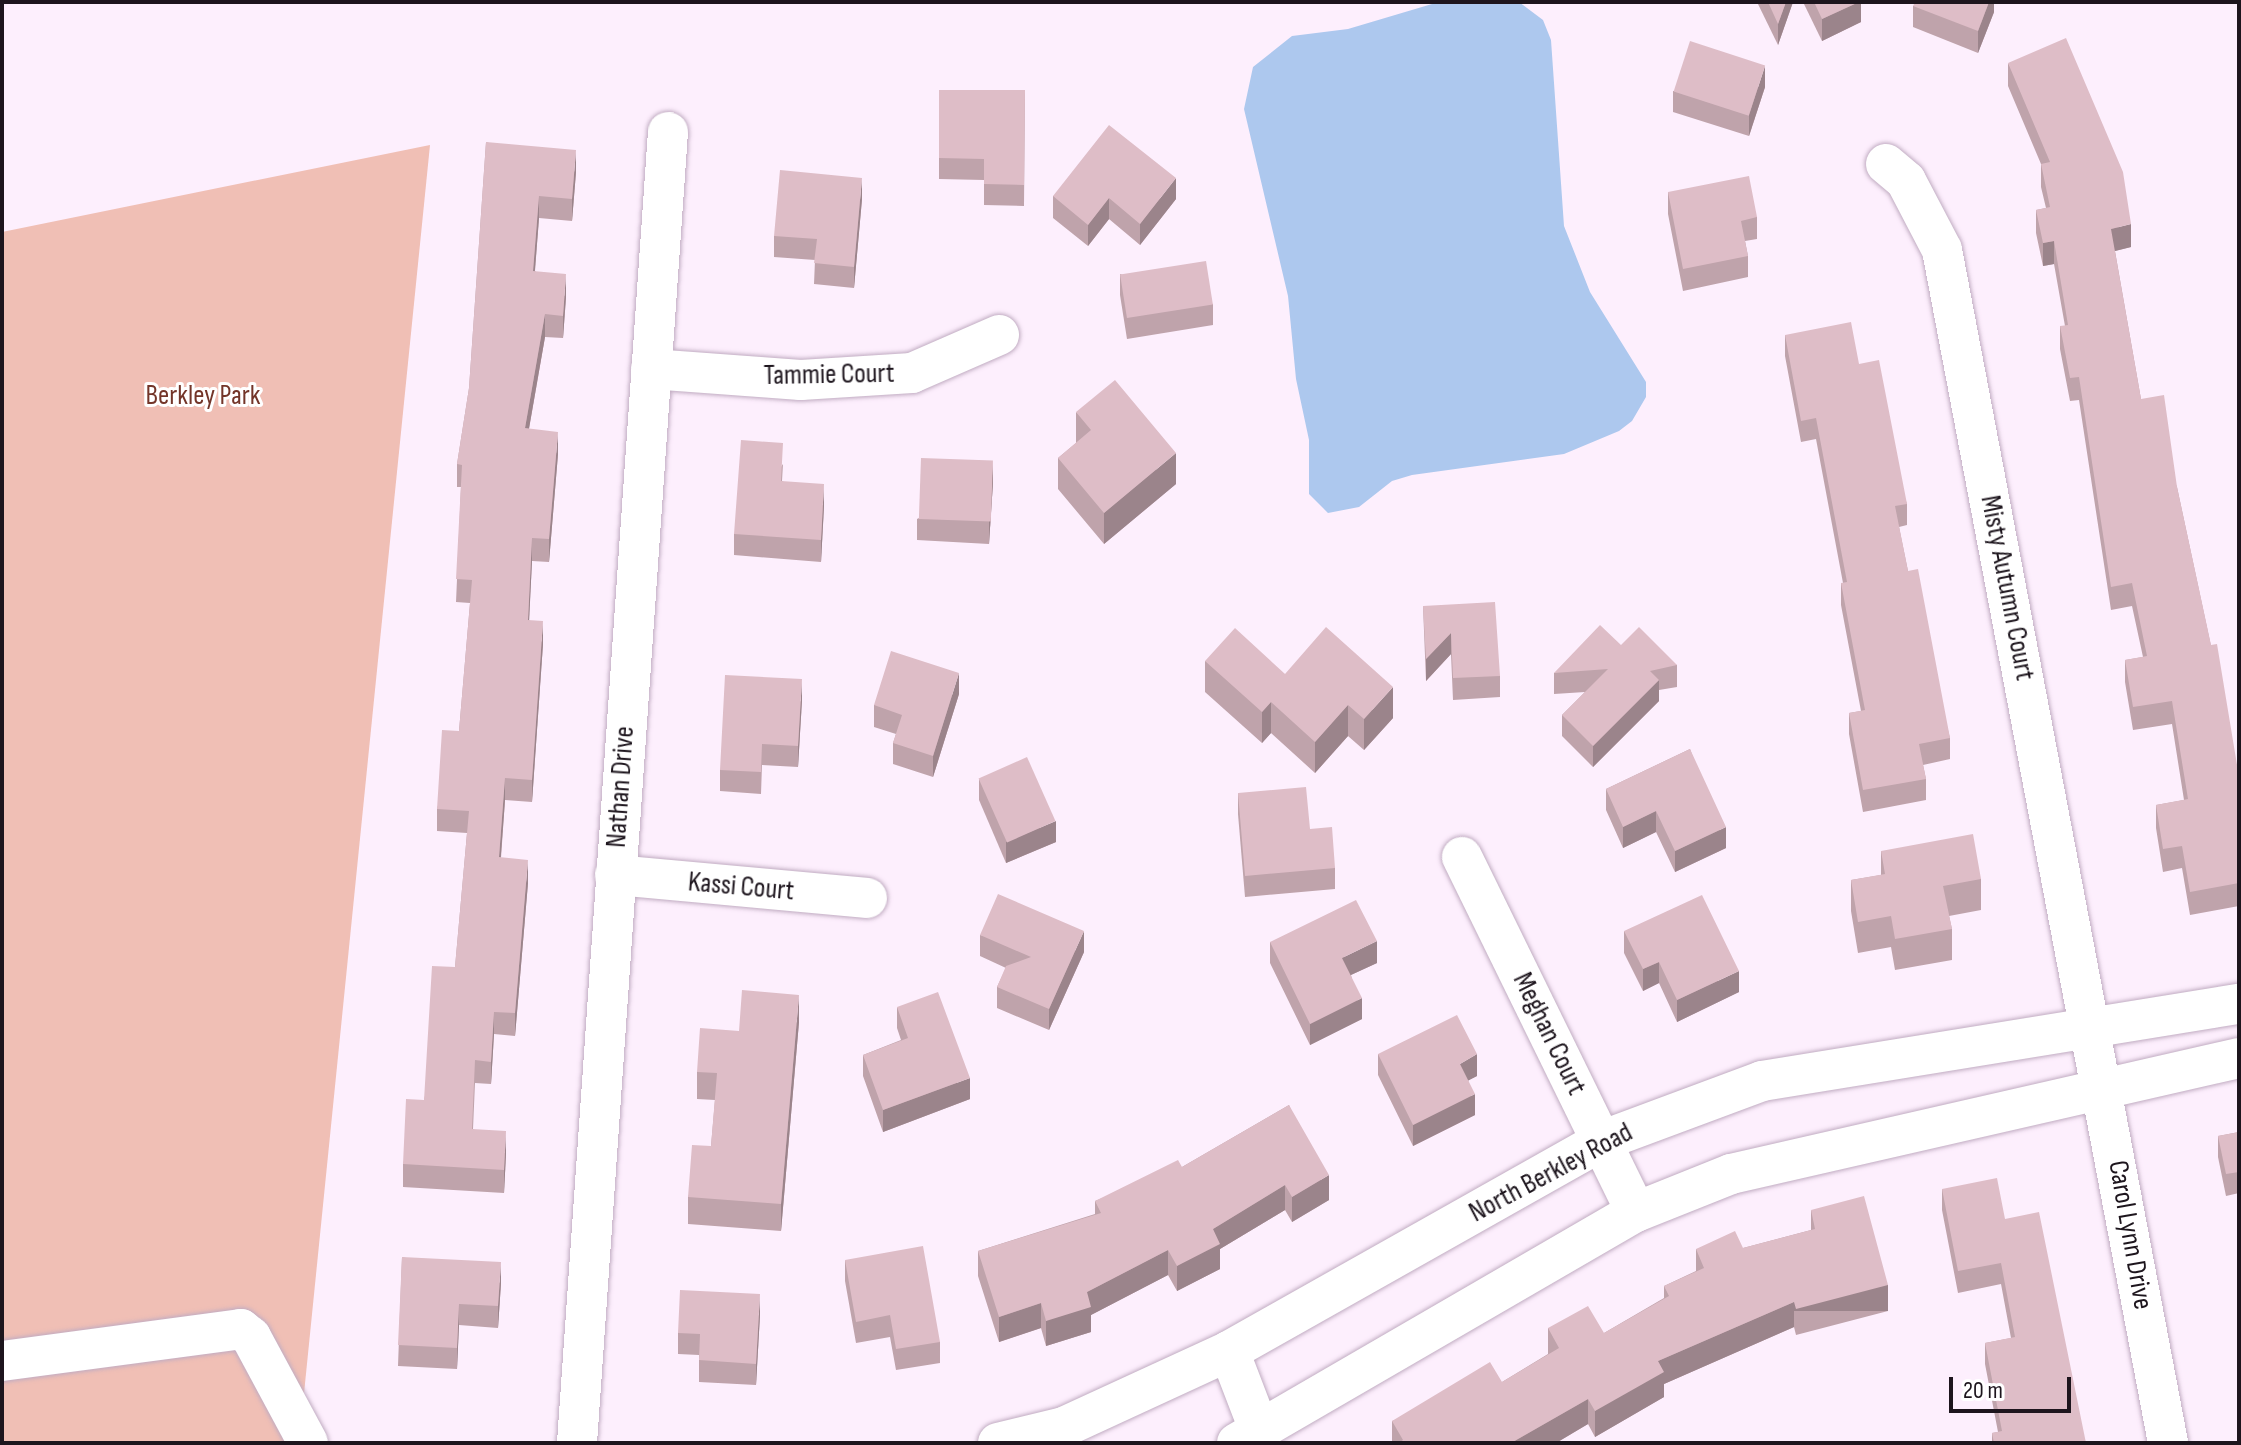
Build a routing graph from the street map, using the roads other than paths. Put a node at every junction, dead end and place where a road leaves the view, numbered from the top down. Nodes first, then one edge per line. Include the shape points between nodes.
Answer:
1 (668, 132) dead end
2 (1886, 164) dead end
3 (999, 335) dead end
4 (651, 369) junction
5 (1462, 857) dead end
6 (615, 875) junction
7 (867, 898) dead end
8 (2239, 1004) edge
9 (2093, 1027) junction
10 (2239, 1058) edge
11 (2103, 1085) junction
12 (1601, 1141) junction
13 (1636, 1212) junction
14 (1229, 1351) junction
15 (2, 1361) edge
16 (1251, 1439) edge
17 (308, 1443) edge
18 (577, 1443) edge
19 (998, 1443) edge
20 (2168, 1443) edge

1 - 4 street, Nathan Drive
2 - 9 street, Misty Autumn Court via 1906,181 1942,250
3 - 4 street, Tammie Court via 912,373 801,380
4 - 6 street, Nathan Drive
5 - 12 street, Meghan Court
6 - 7 street, Kassi Court
6 - 18 street, Nathan Drive
8 - 9 street, North Berkley Road
9 - 11 street, Carol Lynn Drive
9 - 12 street, North Berkley Road via 1762,1081
10 - 11 street
11 - 13 street via 1731,1174
11 - 20 street, Carol Lynn Drive
12 - 13 street, Meghan Court
12 - 14 street, North Berkley Road
13 - 16 street
14 - 16 street
14 - 19 street, North Berkley Road via 1064,1427
15 - 17 street via 241,1329 251,1337

